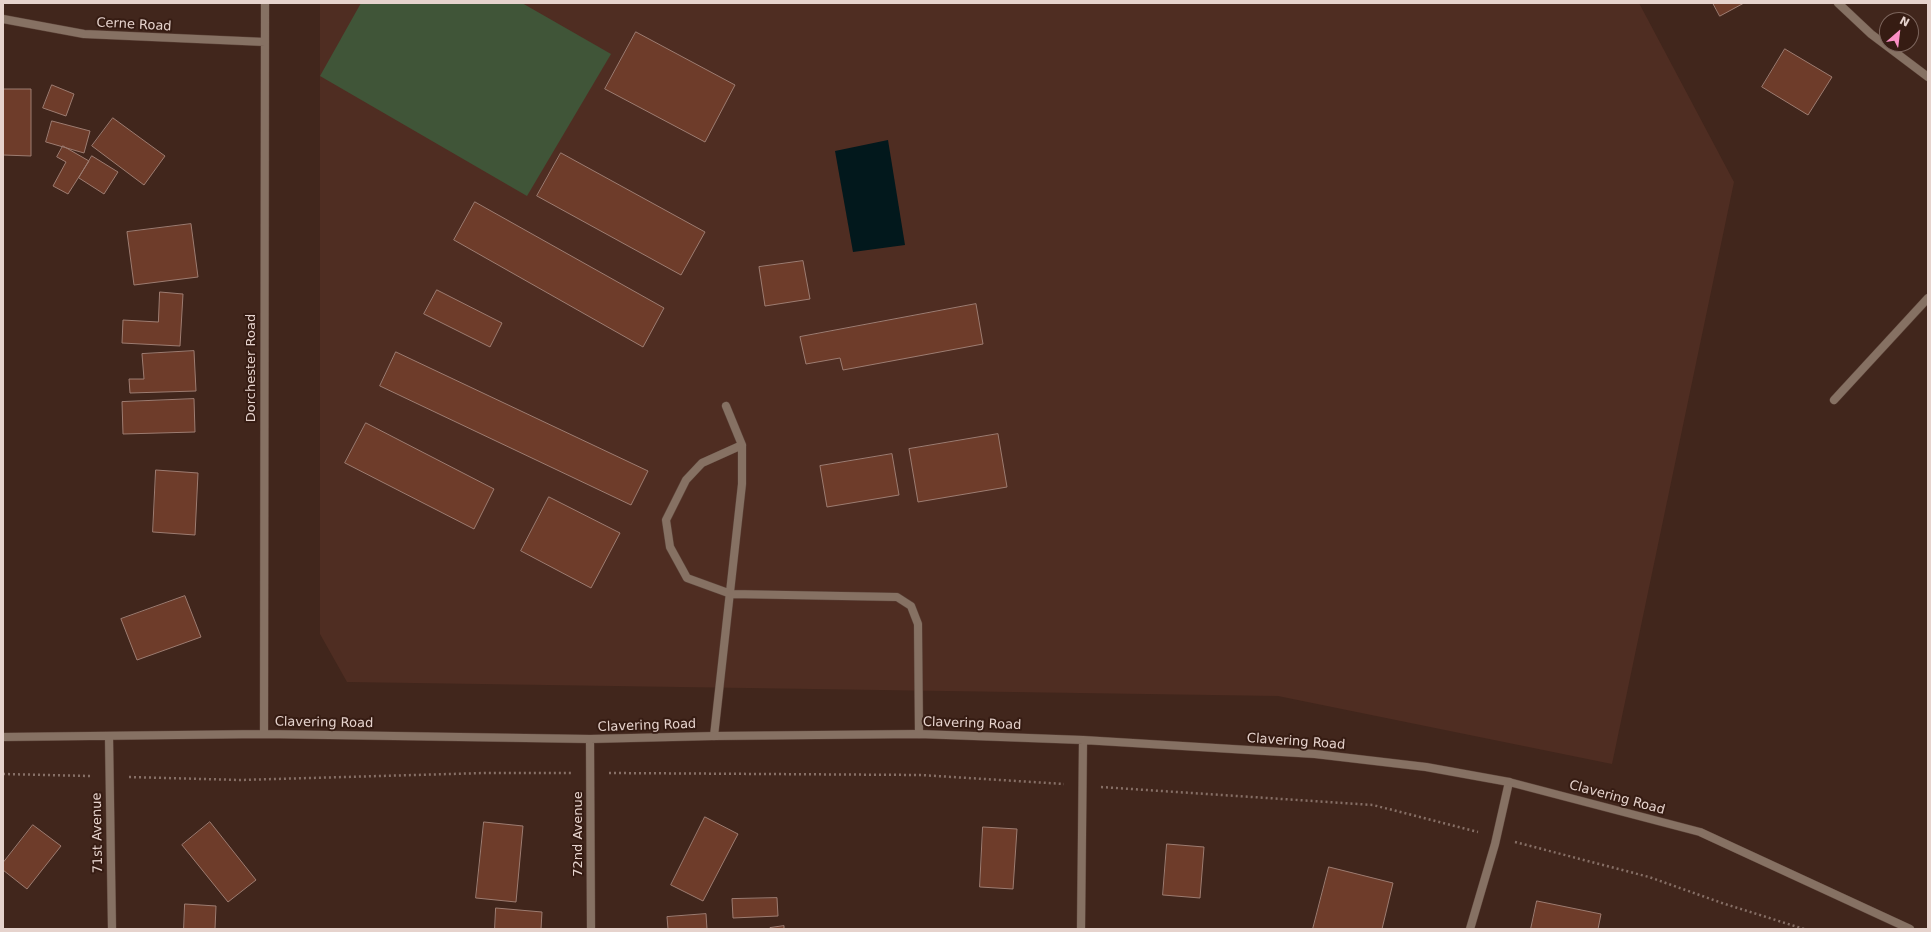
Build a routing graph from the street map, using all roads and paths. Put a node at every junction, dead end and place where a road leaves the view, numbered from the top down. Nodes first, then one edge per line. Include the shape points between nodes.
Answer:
1 (265, 3) edge
2 (1838, 3) edge
3 (3, 19) edge
4 (265, 42) junction
5 (1928, 77) edge
6 (1928, 298) edge
7 (1834, 400) dead end
8 (726, 406) dead end
9 (742, 445) junction
10 (730, 594) junction
11 (264, 734) junction
12 (919, 734) junction
13 (714, 736) junction
14 (3, 737) edge
15 (109, 737) junction
16 (590, 739) junction
17 (1083, 740) junction
18 (590, 773) junction
19 (3, 774) edge
20 (109, 777) junction
21 (1509, 782) junction
22 (1083, 786) junction
23 (1496, 837) junction
24 (112, 929) edge
25 (591, 929) edge
26 (1081, 929) edge
27 (1470, 929) edge
28 (1804, 929) edge
29 (1910, 929) edge

1 - 4 street, Dorchester Road
2 - 5 street via 1871,34
3 - 4 street, Cerne Road via 84,34
4 - 11 street, Dorchester Road
6 - 7 street
8 - 9 street
9 - 10 street via 742,484
9 - 10 street via 702,463 686,480 666,520 670,547 687,578
10 - 12 street via 897,597 911,606 918,624
10 - 13 street
11 - 15 street, Clavering Road
11 - 16 street, Clavering Road
12 - 13 street, Clavering Road
12 - 17 street, Clavering Road
13 - 16 street, Clavering Road
14 - 15 street, Clavering Road
15 - 20 street, 71st Avenue
16 - 18 street, 72nd Avenue
17 - 21 street, Clavering Road via 1315,754 1426,767
17 - 22 street
18 - 20 path via 485,773 240,780
18 - 22 path via 921,775
18 - 25 street, 72nd Avenue
19 - 20 path
20 - 24 street, 71st Avenue
21 - 23 street
21 - 29 street, Clavering Road via 1700,832
22 - 23 path via 1373,805
22 - 26 street
23 - 27 street
23 - 28 path via 1649,877

